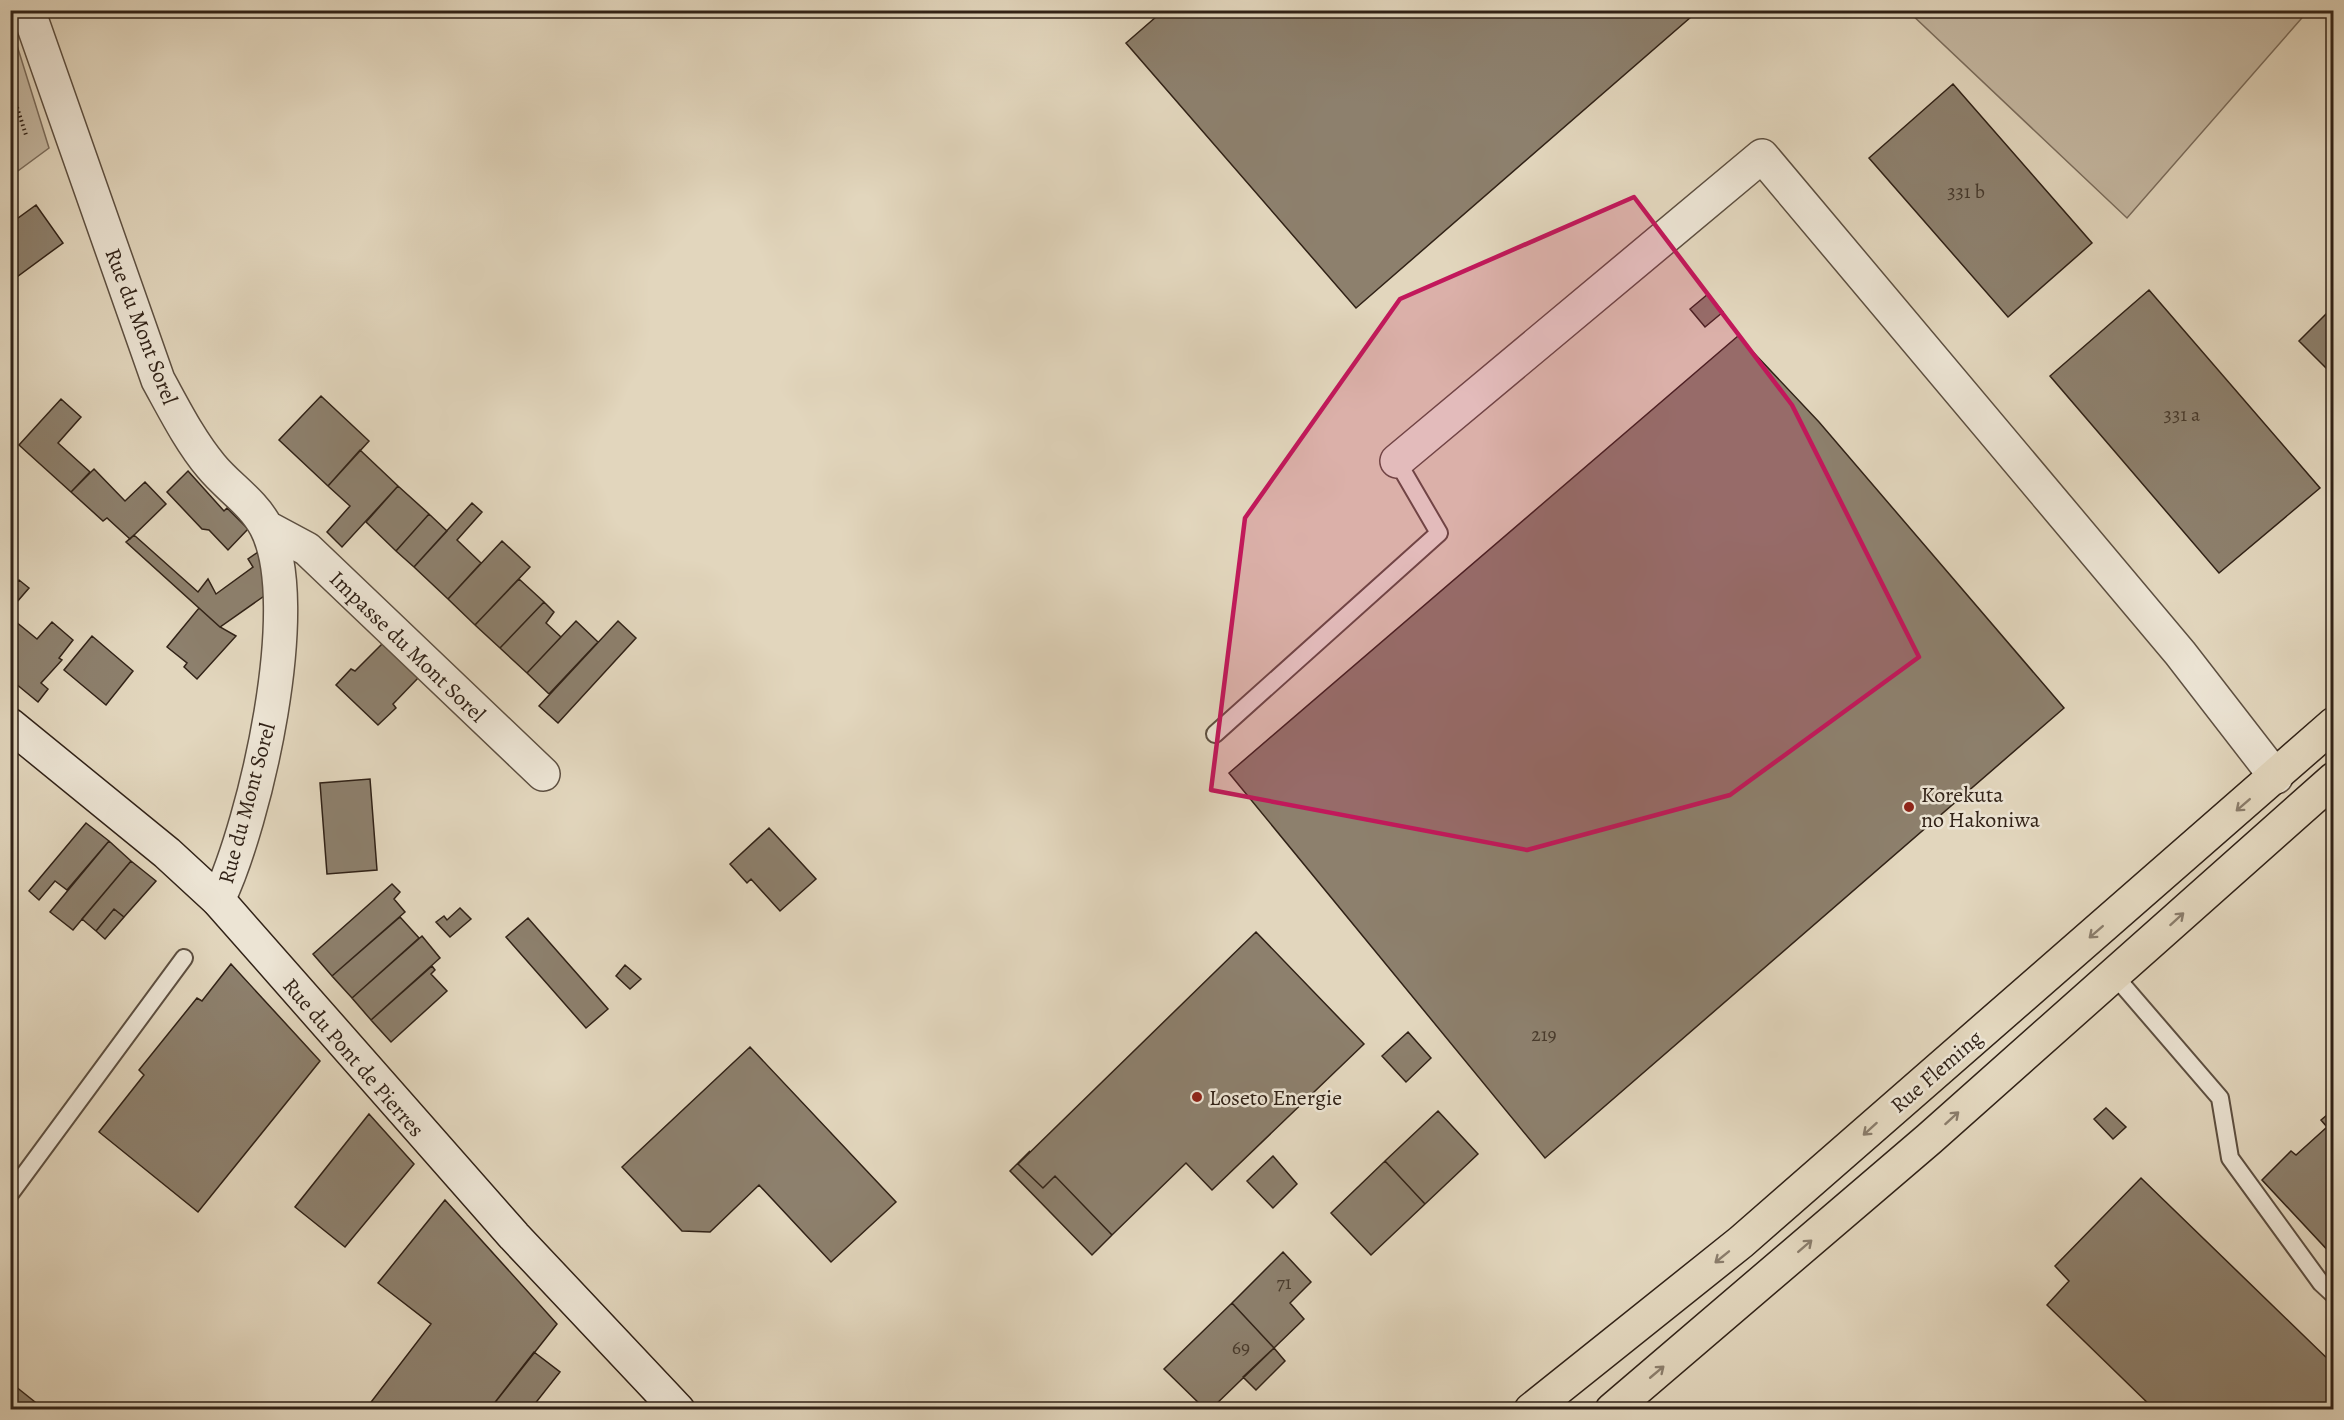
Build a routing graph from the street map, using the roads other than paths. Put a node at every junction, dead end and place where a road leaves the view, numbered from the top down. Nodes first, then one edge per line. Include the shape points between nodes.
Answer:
1 (28, 10) edge
2 (1396, 461) joint
3 (266, 527) junction
4 (2334, 724) edge
5 (10, 725) edge
6 (1215, 734) dead end
7 (543, 774) dead end
8 (2276, 777) junction
9 (2334, 779) edge
10 (218, 900) junction
11 (184, 958) dead end
12 (2114, 975) junction
13 (10, 1194) edge
14 (2334, 1294) edge
15 (678, 1410) edge
16 (1531, 1410) edge
17 (1612, 1410) edge

1 - 3 street, Rue du Mont Sorel via 158,380 211,466
2 - 6 lane via 1439,533
2 - 8 street via 1762,156 2180,653
3 - 7 street, Impasse du Mont Sorel via 307,549
3 - 10 street, Rue du Mont Sorel via 280,569 282,631 267,732 232,870
4 - 8 main road, Rue Fleming
5 - 10 street, Rue du Pont de Pierres via 167,853
8 -> 16 main road, Rue Fleming via 1741,1242
12 -> 9 main road, Rue Fleming
10 - 15 street, Rue du Pont de Pierres via 514,1236
11 - 13 lane
12 - 14 lane via 2220,1098 2230,1158 2321,1283
17 -> 12 main road, Rue Fleming via 1762,1284

